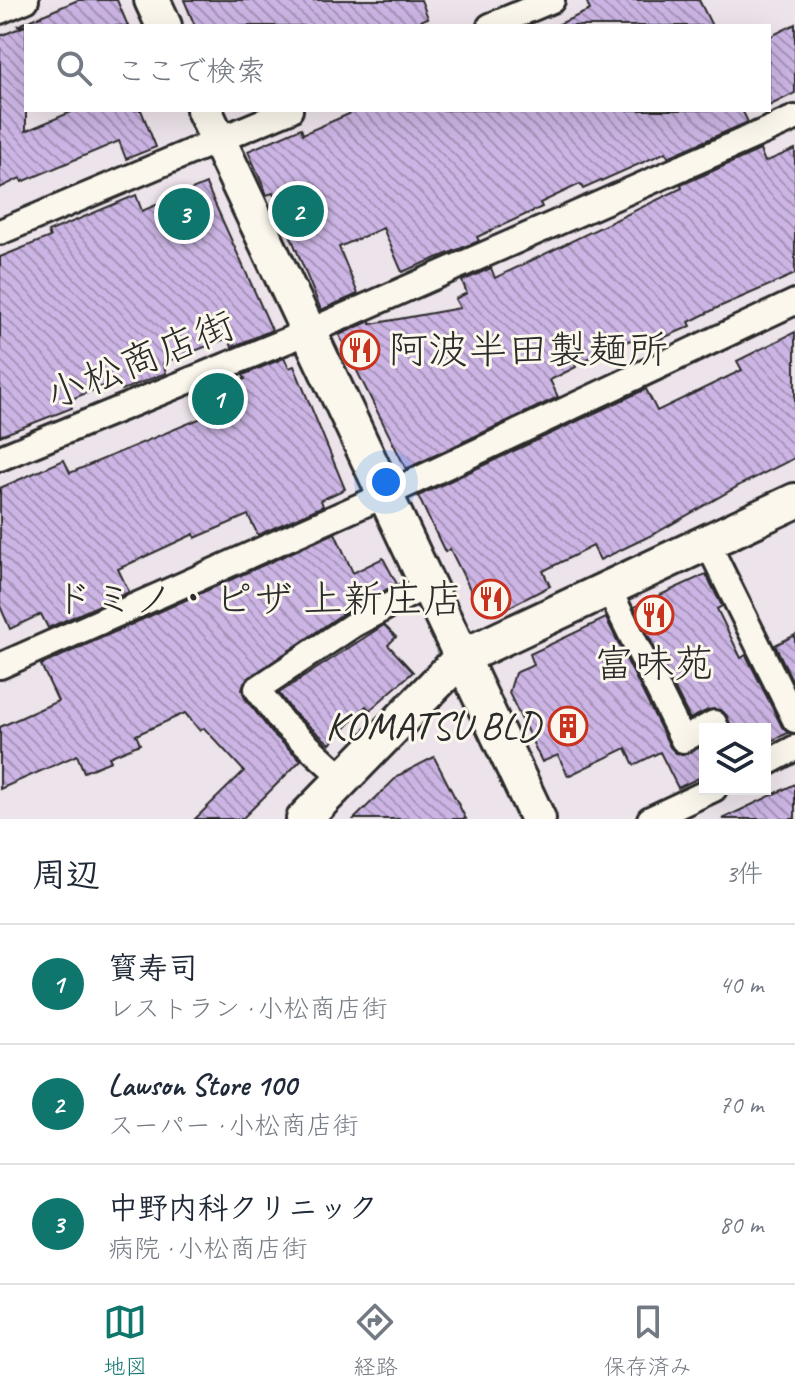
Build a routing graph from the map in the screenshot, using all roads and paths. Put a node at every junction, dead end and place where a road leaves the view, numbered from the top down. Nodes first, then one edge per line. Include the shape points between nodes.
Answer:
1 (26, 0) edge
2 (152, 0) edge
3 (552, 0) edge
4 (0, 11) edge
5 (163, 24) edge
6 (495, 24) edge
7 (279, 112) edge
8 (795, 118) edge
9 (211, 125) edge
10 (0, 232) edge
11 (795, 302) edge
12 (308, 332) junction
13 (0, 458) edge
14 (385, 495) junction
15 (795, 501) edge
16 (707, 542) junction
17 (429, 584) junction
18 (609, 590) junction
19 (462, 657) junction
20 (0, 666) edge
21 (795, 720) edge
22 (699, 731) edge
23 (795, 748) edge
24 (771, 761) edge
25 (344, 779) junction
26 (705, 795) edge
27 (676, 814) edge
28 (304, 819) edge
29 (538, 819) edge
30 (650, 819) edge

1 - 4 street
2 - 5 street
3 - 6 street
7 - 9 street
8 - 12 street, 小松商店街
9 - 10 street
9 - 12 street
11 - 14 street
12 - 13 street, 小松商店街
12 - 14 street
14 - 17 street
14 - 20 street
15 - 16 street
16 - 18 street
16 - 21 street
17 - 19 street
17 - 25 street via 353,625 257,689 282,722
18 - 19 street
18 - 22 street via 683,740
19 - 25 street
19 - 29 street
23 - 24 street
25 - 28 street
26 - 27 street
27 - 30 street

